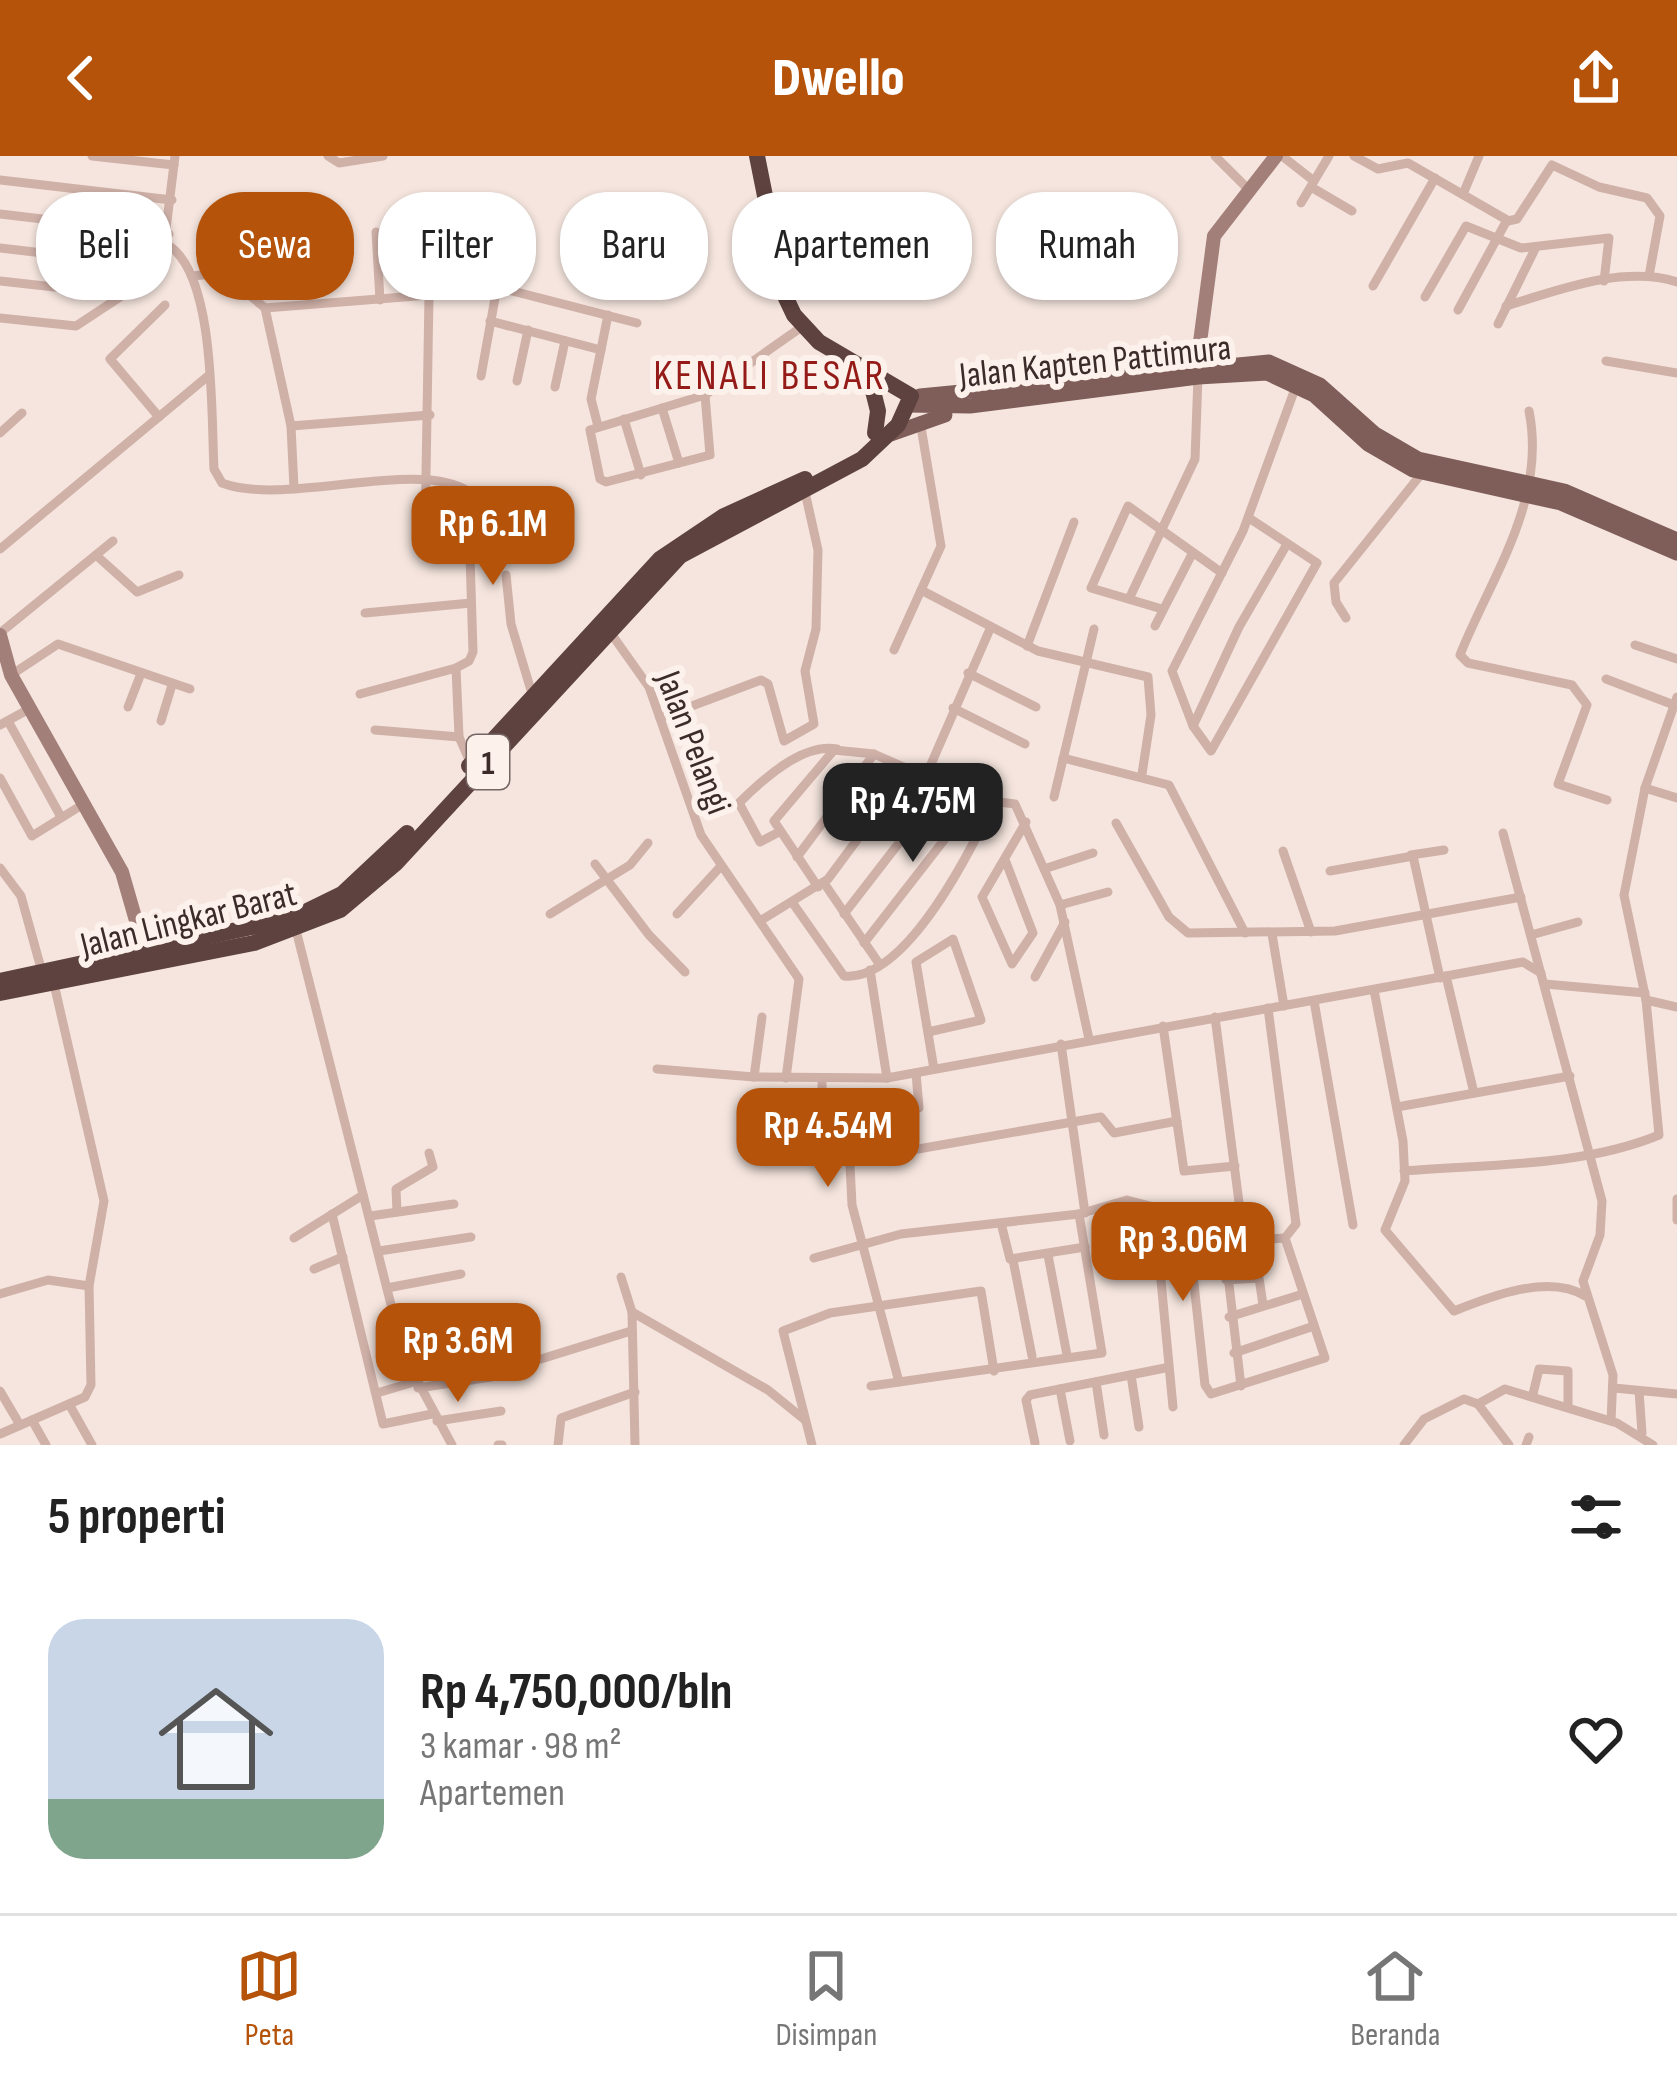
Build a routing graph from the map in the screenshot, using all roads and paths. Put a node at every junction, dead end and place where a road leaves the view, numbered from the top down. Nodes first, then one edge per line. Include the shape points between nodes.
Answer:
1 (92, 156) edge
2 (328, 156) edge
3 (382, 156) edge
4 (746, 156) edge
5 (757, 156) edge
6 (1279, 156) edge
7 (1329, 156) edge
8 (1354, 156) edge
9 (1400, 156) edge
10 (1479, 156) edge
11 (1222, 158) edge
12 (174, 160) edge
13 (1389, 166) junction
14 (756, 178) junction
15 (1435, 178) junction
16 (0, 180) edge
17 (1312, 184) junction
18 (1247, 188) junction
19 (103, 192) edge
20 (1463, 194) junction
21 (172, 200) edge
22 (1301, 203) dead end
23 (1352, 211) dead end
24 (0, 214) edge
25 (36, 219) edge
26 (1508, 221) junction
27 (376, 232) dead end
28 (1497, 240) junction
29 (172, 245) edge
30 (0, 248) edge
31 (1535, 249) junction
32 (36, 252) edge
33 (378, 266) edge
34 (1649, 275) junction
35 (193, 276) junction
36 (0, 281) edge
37 (1604, 281) junction
38 (1677, 282) edge
39 (36, 285) edge
40 (1373, 286) dead end
41 (1425, 297) dead end
42 (121, 300) edge
43 (380, 300) edge
44 (429, 300) edge
45 (166, 305) dead end
46 (1506, 307) junction
47 (265, 308) junction
48 (1458, 310) dead end
49 (608, 315) junction
50 (0, 318) edge
51 (490, 321) junction
52 (637, 323) dead end
53 (1498, 324) dead end
54 (528, 330) junction
55 (799, 330) junction
56 (565, 341) junction
57 (601, 350) junction
58 (1606, 361) dead end
59 (1197, 371) junction
60 (1677, 373) edge
61 (208, 376) junction
62 (482, 376) dead end
63 (1115, 380) junction
64 (517, 381) dead end
65 (1296, 386) junction
66 (555, 387) dead end
67 (873, 391) junction
68 (704, 394) junction
69 (905, 399) junction
70 (970, 406) junction
71 (662, 408) junction
72 (1529, 411) dead end
73 (22, 413) dead end
74 (430, 415) junction
75 (159, 417) junction
76 (624, 419) junction
77 (920, 421) junction
78 (291, 426) junction
79 (598, 426) junction
80 (0, 433) edge
81 (883, 433) junction
82 (679, 463) junction
83 (1422, 473) junction
84 (641, 475) junction
85 (426, 481) junction
86 (294, 488) junction
87 (1527, 489) junction
88 (805, 492) junction
89 (1249, 518) junction
90 (1074, 522) dead end
91 (1161, 534) junction
92 (112, 541) dead end
93 (1676, 541) edge
94 (470, 543) junction
95 (1287, 544) junction
96 (0, 549) edge
97 (98, 556) junction
98 (1191, 556) junction
99 (1222, 573) junction
100 (179, 575) dead end
101 (506, 575) dead end
102 (921, 590) junction
103 (1129, 599) junction
104 (471, 603) junction
105 (1162, 609) junction
106 (365, 613) dead end
107 (1346, 618) dead end
108 (1155, 626) dead end
109 (606, 628) junction
110 (989, 629) junction
111 (1094, 629) dead end
112 (0, 634) edge
113 (1635, 644) dead end
114 (1027, 646) junction
115 (894, 650) dead end
116 (1677, 659) edge
117 (2, 660) edge
118 (1087, 663) junction
119 (456, 668) junction
120 (968, 673) junction
121 (10, 675) junction
122 (140, 676) junction
123 (1606, 679) dead end
124 (172, 685) junction
125 (190, 689) dead end
126 (360, 694) dead end
127 (535, 699) junction
128 (1676, 701) edge
129 (128, 707) dead end
130 (1036, 707) dead end
131 (953, 708) junction
132 (29, 710) junction
133 (660, 718) junction
134 (161, 721) dead end
135 (4, 723) edge
136 (1193, 726) junction
137 (375, 730) dead end
138 (459, 737) junction
139 (1025, 744) dead end
140 (837, 749) junction
141 (874, 754) junction
142 (1063, 758) junction
143 (471, 764) junction
144 (908, 771) junction
145 (1142, 775) junction
146 (0, 778) edge
147 (926, 778) junction
148 (943, 786) junction
149 (1645, 788) junction
150 (1054, 797) dead end
151 (1677, 798) edge
152 (976, 800) junction
153 (995, 800) junction
154 (1606, 800) dead end
155 (13, 802) junction
156 (82, 805) junction
157 (0, 808) edge
158 (61, 818) junction
159 (1026, 822) junction
160 (1116, 823) dead end
161 (779, 832) junction
162 (1503, 833) dead end
163 (649, 843) dead end
164 (1444, 850) dead end
165 (1282, 851) dead end
166 (1093, 853) dead end
167 (1411, 855) junction
168 (796, 857) junction
169 (1006, 862) junction
170 (595, 865) dead end
171 (721, 866) junction
172 (0, 868) edge
173 (1047, 868) junction
174 (1330, 871) dead end
175 (604, 878) junction
176 (821, 885) junction
177 (1108, 892) dead end
178 (1522, 897) junction
179 (792, 902) junction
180 (1060, 905) junction
181 (550, 914) dead end
182 (677, 914) dead end
183 (844, 914) junction
184 (1425, 916) junction
185 (760, 921) junction
186 (1065, 922) junction
187 (1578, 922) dead end
188 (296, 930) junction
189 (1311, 932) junction
190 (1246, 934) junction
191 (1272, 934) junction
192 (1531, 935) junction
193 (865, 943) junction
194 (145, 952) junction
195 (113, 965) junction
196 (875, 967) junction
197 (685, 972) dead end
198 (1035, 977) dead end
199 (1443, 977) junction
200 (48, 978) junction
201 (1543, 979) junction
202 (0, 981) edge
203 (1374, 990) junction
204 (0, 994) edge
205 (1645, 996) junction
206 (1314, 1000) junction
207 (1285, 1006) junction
208 (1677, 1007) edge
209 (1268, 1008) junction
210 (762, 1017) dead end
211 (1215, 1017) junction
212 (1163, 1026) junction
213 (928, 1032) junction
214 (1089, 1039) junction
215 (1061, 1044) junction
216 (657, 1069) dead end
217 (934, 1069) junction
218 (916, 1072) junction
219 (1570, 1076) junction
220 (754, 1077) junction
221 (787, 1078) junction
222 (823, 1078) junction
223 (887, 1078) junction
224 (1474, 1094) junction
225 (920, 1108) dead end
226 (1397, 1108) junction
227 (1072, 1121) junction
228 (1177, 1121) junction
229 (901, 1152) dead end
230 (429, 1153) dead end
231 (1590, 1154) junction
232 (1234, 1166) junction
233 (1404, 1172) junction
234 (363, 1195) junction
235 (1677, 1198) edge
236 (454, 1204) dead end
237 (1154, 1207) junction
238 (397, 1212) junction
239 (1082, 1213) junction
240 (332, 1214) junction
241 (370, 1216) junction
242 (1677, 1220) edge
243 (1000, 1222) junction
244 (1353, 1225) dead end
245 (1188, 1229) junction
246 (471, 1237) dead end
247 (294, 1238) dead end
248 (1285, 1238) junction
249 (865, 1241) junction
250 (1244, 1241) junction
251 (1224, 1242) junction
252 (1085, 1246) junction
253 (379, 1251) junction
254 (1048, 1255) junction
255 (343, 1257) junction
256 (814, 1258) dead end
257 (1013, 1260) junction
258 (314, 1269) dead end
259 (461, 1274) dead end
260 (621, 1277) dead end
261 (1226, 1280) junction
262 (89, 1286) junction
263 (387, 1288) junction
264 (0, 1294) edge
265 (1303, 1294) junction
266 (1588, 1297) junction
267 (1263, 1305) junction
268 (883, 1306) junction
269 (473, 1309) dead end
270 (632, 1312) junction
271 (1229, 1316) junction
272 (396, 1322) junction
273 (1314, 1326) junction
274 (631, 1331) junction
275 (479, 1345) dead end
276 (1234, 1353) junction
277 (1067, 1355) dead end
278 (404, 1356) junction
279 (1032, 1356) dead end
280 (541, 1359) dead end
281 (1166, 1368) junction
282 (994, 1371) junction
283 (1131, 1375) junction
284 (491, 1377) dead end
285 (899, 1382) junction
286 (1096, 1382) junction
287 (416, 1385) junction
288 (871, 1386) dead end
289 (1241, 1386) junction
290 (1614, 1388) junction
291 (1060, 1389) junction
292 (0, 1391) edge
293 (1639, 1391) junction
294 (635, 1392) junction
295 (377, 1394) junction
296 (1533, 1394) junction
297 (1677, 1394) edge
298 (68, 1404) junction
299 (1478, 1404) junction
300 (1568, 1406) junction
301 (1173, 1407) dead end
302 (501, 1411) dead end
303 (434, 1417) junction
304 (32, 1420) junction
305 (805, 1420) junction
306 (1611, 1421) junction
307 (20, 1425) junction
308 (1139, 1427) dead end
309 (0, 1434) edge
310 (1104, 1435) dead end
311 (1642, 1435) junction
312 (1070, 1441) dead end
313 (450, 1443) edge
314 (1035, 1443) edge
315 (46, 1445) edge
316 (92, 1445) edge
317 (436, 1445) edge
318 (559, 1445) edge
319 (635, 1445) edge
320 (812, 1445) edge
321 (1404, 1445) edge
322 (1509, 1445) edge
323 (1653, 1445) edge

1 - 12 street
2 - 3 street via 338,163
4 - 14 highway
5 - 14 highway
6 - 17 street
6 - 18 street
7 - 17 street
8 - 13 street
9 - 13 street
10 - 20 street
11 - 18 street
12 - 21 street
13 - 15 street via 1403,161
14 - 55 highway via 775,300
15 - 20 street
15 - 40 street
16 - 19 street
17 - 22 street
17 - 23 street
18 - 59 street via 1210,246
20 - 26 street
24 - 25 street
26 - 28 street
26 - 34 street via 1517,220 1551,166 1647,198 1660,216
27 - 33 street
28 - 31 street
28 - 41 street via 1464,227
28 - 48 street
29 - 35 street
30 - 32 street
31 - 37 street via 1609,238
31 - 46 street
34 - 37 street
34 - 38 street
35 - 47 street via 223,273
35 - 61 street
36 - 39 street
37 - 46 street
42 - 50 street via 72,327
43 - 47 street
44 - 74 street
45 - 75 street via 110,359
46 - 53 street
47 - 78 street
49 - 51 street via 499,287
49 - 52 street
49 - 57 street
51 - 54 street
51 - 62 street
54 - 56 street
54 - 64 street
55 - 67 highway
55 - 68 street
55 - 69 highway
56 - 57 street
56 - 66 street
57 - 79 street via 591,399
58 - 60 street
59 - 63 main road, Jalan Kapten Pattimura
59 - 65 main road, Jalan Kapten Pattimura via 1268,374
59 - 87 main road, Jalan Kapten Pattimura via 1250,360 1288,367 1418,459
59 - 91 street via 1195,459
61 - 75 street
61 - 86 street via 218,479 239,488
63 - 69 main road, Jalan Kapten Pattimura
63 - 70 main road, Jalan Kapten Pattimura
65 - 83 main road, Jalan Kapten Pattimura via 1368,444
65 - 89 street
67 - 69 highway
67 - 81 highway
68 - 71 street
68 - 82 street via 713,452
69 - 70 main road, Jalan Kapten Pattimura
69 - 81 highway, Jalan Lingkar Barat / 1
70 - 77 main road
71 - 76 street
71 - 82 street
72 - 87 street
73 - 80 street
74 - 78 street
74 - 85 street
75 - 96 street
76 - 79 street
76 - 84 street
77 - 81 main road
77 - 102 street via 941,541
78 - 86 street
79 - 84 street via 588,436 600,478
81 - 88 highway, Jalan Lingkar Barat / 1 via 862,459
81 - 109 highway, Jalan Lingkar Barat / 1 via 686,538
82 - 84 street
83 - 87 main road, Jalan Kapten Pattimura
83 - 107 street via 1334,583
85 - 86 street
85 - 94 street via 469,490
85 - 94 street via 427,541
87 - 93 main road, Jalan Kapten Pattimura via 1595,502
87 - 154 street via 1501,575 1461,658 1572,685 1587,705 1558,784
88 - 109 highway, Jalan Lingkar Barat / 1 via 693,546
88 - 133 street via 818,550 816,629 805,671 814,724 784,741 761,680
89 - 95 street
89 - 99 street
90 - 114 street
91 - 98 street
91 - 103 street
91 - 103 street via 1126,508 1090,585
92 - 97 street
94 - 104 street
95 - 136 street
95 - 136 street via 1316,567 1215,750
97 - 100 street via 137,592
97 - 112 street
98 - 99 street
98 - 105 street
99 - 136 street via 1172,670
101 - 127 street via 511,625
102 - 110 street
102 - 115 street
103 - 105 street
104 - 106 street
104 - 119 street via 472,656
105 - 108 street
109 - 127 highway, Jalan Lingkar Barat / 1
109 - 133 street, Jalan Pelangi via 639,667
109 - 188 highway, Jalan Lingkar Barat / 1 via 396,863 340,910
110 - 114 street
110 - 120 street
111 - 118 street
112 - 117 street
113 - 116 street
114 - 118 street
117 - 121 street
118 - 142 street
118 - 145 street via 1150,680
119 - 126 street
119 - 138 street
120 - 130 street
120 - 131 street
121 - 122 street via 58,644
121 - 132 street
122 - 124 street
122 - 129 street
123 - 128 street
124 - 125 street
124 - 134 street
127 - 143 highway, Jalan Lingkar Barat / 1
128 - 149 street
131 - 139 street
131 - 147 street
132 - 135 street
132 - 156 street
133 - 171 street, Jalan Pelangi via 694,820
135 - 158 street
137 - 138 street
138 - 143 street
140 - 141 street
140 - 161 street via 776,819
140 - 161 street via 822,747 777,770 739,803 758,840
141 - 144 street
141 - 168 street
142 - 145 street
142 - 150 street
143 - 194 highway, Jalan Lingkar Barat / 1 via 387,855 330,902 281,922
144 - 147 street
144 - 176 street
145 - 190 street via 1171,788
146 - 155 street
147 - 148 street
148 - 152 street
148 - 183 street
149 - 151 street
149 - 205 street via 1624,895
152 - 153 street
152 - 193 street
153 - 159 street via 1015,804
153 - 196 street via 954,883 892,958
155 - 157 street
155 - 158 street via 32,836
156 - 158 street
156 - 194 street via 124,876
159 - 169 street
159 - 173 street
160 - 190 street via 1178,928
161 - 168 street
162 - 178 street
163 - 175 street
164 - 167 street
165 - 189 street
166 - 173 street
167 - 174 street
167 - 184 street
168 - 176 street
169 - 169 street via 982,897 1013,964 1033,933
170 - 175 street
171 - 182 street
171 - 185 street, Jalan Pelangi
172 - 200 street via 21,896
173 - 180 street
175 - 181 street
175 - 197 street
176 - 179 street
176 - 183 street
177 - 180 street
178 - 184 street
178 - 192 street
179 - 185 street
179 - 196 street via 844,976
180 - 186 street
183 - 193 street
184 - 189 street
184 - 199 street
185 - 221 street, Jalan Pelangi via 800,983
186 - 198 street
186 - 214 street
187 - 192 street
188 - 195 highway, Jalan Lingkar Barat / 1
188 - 234 street
189 - 191 street
190 - 191 street
191 - 207 street
192 - 201 street
193 - 196 street
194 - 195 highway, Jalan Lingkar Barat / 1
195 - 200 highway, Jalan Lingkar Barat / 1
196 - 223 street
199 - 201 street via 1522,962
199 - 203 street
199 - 224 street
200 - 202 highway, Jalan Lingkar Barat / 1
200 - 204 highway, Jalan Lingkar Barat / 1
200 - 262 street via 104,1201
201 - 205 street
201 - 219 street
203 - 206 street
203 - 226 street
205 - 208 street
205 - 231 street via 1659,1135
206 - 207 street
206 - 244 street
207 - 209 street
209 - 211 street
209 - 248 street via 1296,1224
210 - 220 street
211 - 212 street
211 - 232 street
212 - 214 street
212 - 228 street
213 - 213 street via 982,1019 952,940 916,962
213 - 217 street
214 - 215 street
215 - 217 street
215 - 227 street
216 - 220 street
217 - 218 street
218 - 223 street
218 - 225 street
219 - 224 street
219 - 231 street
220 - 221 street
221 - 222 street
222 - 223 street
222 - 249 street via 822,1133 849,1144 852,1205
224 - 226 street
226 - 233 street
227 - 228 street via 1101,1117 1114,1133
227 - 229 street
227 - 239 street
228 - 232 street via 1185,1172
230 - 238 street via 433,1167 396,1189
231 - 233 street
231 - 266 street via 1604,1212 1583,1281
232 - 250 street
233 - 266 street via 1385,1230 1454,1311 1481,1297 1548,1286
234 - 240 street
234 - 241 street
235 - 242 street
236 - 238 street
237 - 239 street via 1127,1200
237 - 245 street
237 - 281 street
238 - 241 street
239 - 243 street
239 - 252 street
240 - 247 street
240 - 255 street
241 - 253 street
243 - 249 street
243 - 257 street
245 - 251 street
245 - 289 street via 1206,1391
246 - 253 street
248 - 250 street
248 - 265 street
249 - 256 street
249 - 268 street
250 - 251 street
251 - 261 street
252 - 254 street
252 - 282 street via 1102,1352
253 - 263 street
254 - 257 street
254 - 277 street
255 - 258 street
255 - 295 street
257 - 279 street
259 - 263 street
260 - 270 street
261 - 267 street via 1259,1278
261 - 271 street
262 - 264 street via 48,1280
262 - 298 street via 91,1389
263 - 272 street
265 - 267 street
265 - 273 street
266 - 290 street
267 - 271 street
268 - 282 street via 980,1291
268 - 285 street
268 - 305 street via 817,1316 783,1331
269 - 272 street
270 - 274 street
270 - 305 street
271 - 276 street
272 - 278 street
273 - 276 street
273 - 289 street via 1324,1360
274 - 280 street
274 - 294 street
275 - 278 street
276 - 289 street
278 - 287 street
281 - 283 street
281 - 301 street
282 - 285 street
283 - 286 street
283 - 308 street
284 - 287 street
285 - 288 street
286 - 291 street
286 - 310 street
287 - 295 street
287 - 303 street
290 - 293 street
290 - 306 street
291 - 312 street
291 - 314 street via 1026,1398
292 - 307 street
293 - 297 street
293 - 311 street
294 - 318 street via 562,1418
294 - 319 street
295 - 303 street via 385,1426
296 - 299 street via 1503,1389
296 - 300 street
296 - 300 street via 1539,1369 1568,1371
298 - 304 street
298 - 316 street
299 - 321 street via 1463,1399 1430,1415
299 - 322 street
300 - 306 street
302 - 303 street
303 - 313 street
304 - 307 street
304 - 315 street
305 - 320 street
306 - 311 street
307 - 309 street
311 - 323 street
313 - 317 street

